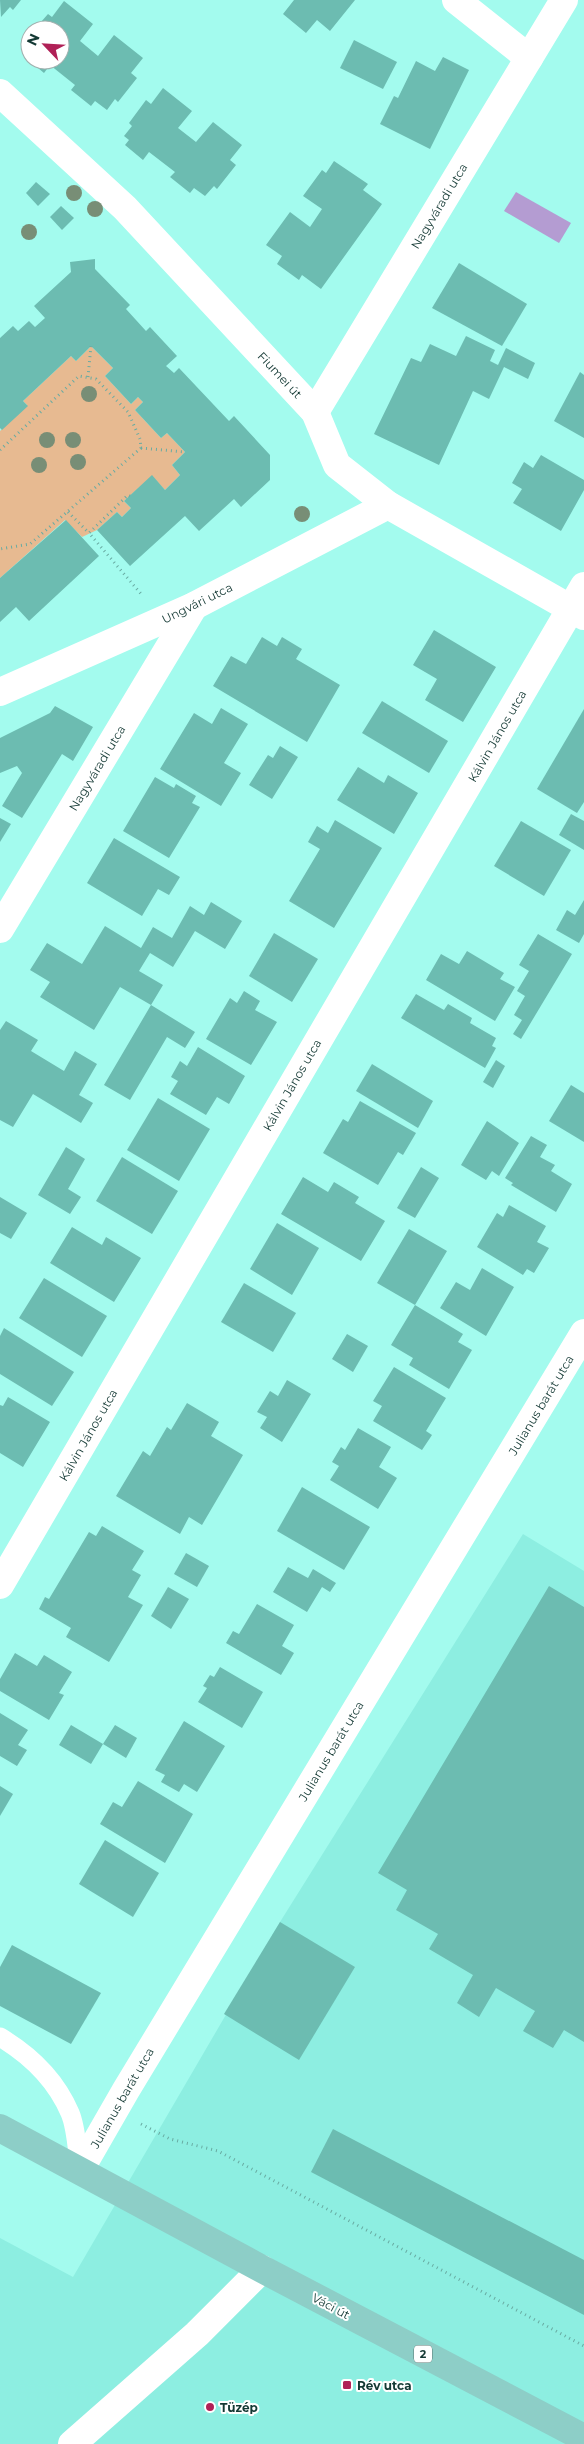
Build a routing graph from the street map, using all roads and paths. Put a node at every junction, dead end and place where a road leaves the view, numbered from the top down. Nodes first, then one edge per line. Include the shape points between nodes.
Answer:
1 (456, 0) edge
2 (564, 0) edge
3 (529, 58) junction
4 (0, 93) edge
5 (92, 346) dead end
6 (88, 377) junction
7 (315, 412) junction
8 (141, 448) junction
9 (0, 450) edge
10 (185, 452) dead end
11 (130, 496) dead end
12 (388, 505) junction
13 (68, 512) junction
14 (89, 533) junction
15 (0, 549) edge
16 (584, 586) edge
17 (194, 606) junction
18 (577, 613) edge
19 (163, 620) junction
20 (0, 692) edge
21 (0, 929) edge
22 (584, 1333) edge
23 (0, 1585) edge
24 (0, 2037) edge
25 (115, 2110) junction
26 (0, 2128) edge
27 (80, 2170) junction
28 (262, 2269) junction
29 (584, 2346) edge
30 (584, 2438) edge
31 (72, 2444) edge

1 - 3 street
2 - 3 street, Nagyváradi utca
3 - 7 street, Nagyváradi utca
4 - 7 street, Fiumei út via 125,208
5 - 6 path
6 - 8 path via 96,379 128,412
6 - 9 path via 79,376
7 - 12 street, Fiumei út via 337,465
8 - 10 path
8 - 13 path
11 - 14 path via 128,494
12 - 17 street, Ungvári utca
12 - 18 street, Fiumei út
13 - 14 path
13 - 15 path via 30,544
14 - 19 path
16 - 18 street, Kálvin János utca
17 - 19 street, Ungvári utca
17 - 21 street, Nagyváradi utca
18 - 23 street, Kálvin János utca
19 - 20 street, Ungvári utca
22 - 25 street, Julianus barát utca
24 - 27 lane via 20,2049 53,2082 71,2114
25 - 27 street, Julianus barát utca
25 - 29 path via 170,2139 218,2151
26 - 27 main road, Váci út / 2
27 - 28 main road, Váci út / 2
28 - 30 main road, Váci út / 2
28 - 31 street via 197,2334

